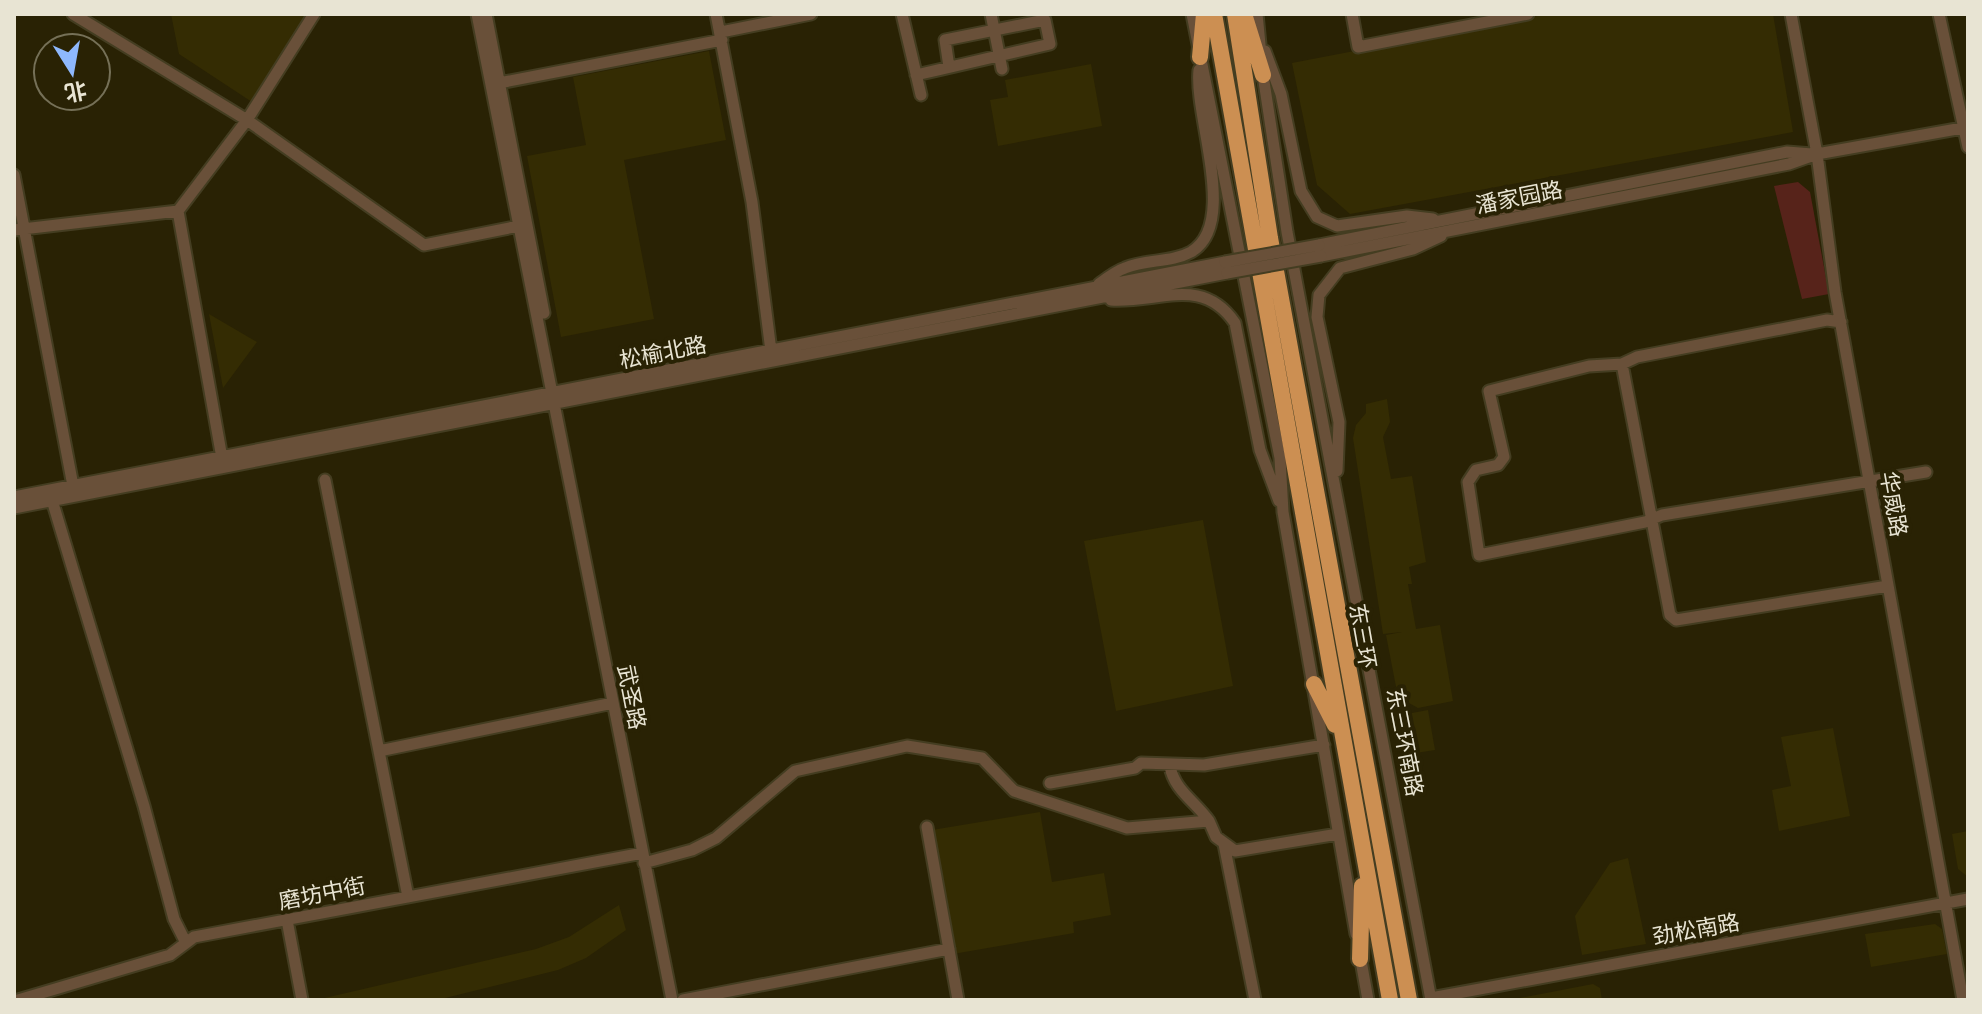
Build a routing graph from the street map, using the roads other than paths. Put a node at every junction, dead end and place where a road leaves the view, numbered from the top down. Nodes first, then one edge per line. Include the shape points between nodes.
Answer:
1 (73, 14) edge
2 (314, 14) edge
3 (477, 14) edge
4 (486, 14) edge
5 (716, 14) edge
6 (811, 14) edge
7 (902, 14) edge
8 (991, 14) edge
9 (1192, 14) edge
10 (1204, 14) edge
11 (1214, 14) edge
12 (1235, 14) edge
13 (1244, 14) edge
14 (1257, 14) edge
15 (1352, 14) edge
16 (1528, 14) edge
17 (1791, 14) edge
18 (1939, 14) edge
19 (994, 30) junction
20 (721, 36) junction
21 (1262, 42) junction
22 (1200, 57) junction
23 (1000, 62) junction
24 (949, 67) junction
25 (916, 75) junction
26 (1263, 75) junction
27 (499, 83) junction
28 (921, 95) dead end
29 (247, 120) junction
30 (1966, 128) edge
31 (1968, 147) edge
32 (1817, 154) junction
33 (14, 175) edge
34 (178, 211) junction
35 (1446, 220) junction
36 (519, 226) junction
37 (19, 229) edge
38 (1456, 229) junction
39 (1262, 240) junction
40 (1320, 250) junction
41 (1270, 282) junction
42 (1093, 294) junction
43 (1841, 322) junction
44 (771, 351) junction
45 (1622, 364) junction
46 (555, 397) junction
47 (222, 458) junction
48 (1926, 472) dead end
49 (325, 480) dead end
50 (1869, 481) junction
51 (74, 491) junction
52 (1337, 491) junction
53 (14, 497) edge
54 (52, 500) junction
55 (14, 508) edge
56 (1283, 512) junction
57 (1653, 519) junction
58 (1888, 586) junction
59 (1314, 684) junction
60 (613, 703) junction
61 (1343, 742) junction
62 (1324, 745) junction
63 (379, 751) junction
64 (1170, 766) junction
65 (1050, 783) dead end
66 (1209, 821) junction
67 (927, 827) dead end
68 (1338, 834) junction
69 (1224, 844) junction
70 (1363, 848) junction
71 (644, 858) junction
72 (408, 897) junction
73 (1968, 899) edge
74 (1946, 903) junction
75 (287, 920) junction
76 (186, 943) junction
77 (949, 949) junction
78 (1360, 959) junction
79 (1431, 999) edge
80 (18, 1000) edge
81 (302, 1000) edge
82 (672, 1000) edge
83 (683, 1000) edge
84 (958, 1000) edge
85 (1255, 1000) edge
86 (1368, 1000) edge
87 (1390, 1000) edge
88 (1410, 1000) edge
89 (1963, 1000) edge

1 - 29 street
2 - 29 street
3 - 36 street, 武圣路
4 - 27 street, 武圣路
5 - 20 street
6 - 20 street
7 - 25 street
8 - 19 street
9 - 22 street
10 - 22 highway
11 - 39 highway
12 - 39 highway
13 - 26 highway
14 - 21 street
15 - 16 street via 1358,47
17 - 32 street, 华威路
18 - 30 street
19 - 23 street
19 - 23 street via 1045,20 1050,44
19 - 24 street via 945,40
20 - 27 street
20 - 44 street via 752,202
21 - 26 street
21 - 35 street via 1281,94 1301,191 1317,217 1337,226 1407,216
22 - 42 street via 1196,91 1214,197 1212,228 1194,250 1127,267
22 - 56 street via 1280,458
23 - 24 street
24 - 25 street
25 - 28 street
26 - 52 street
27 - 46 street, 武圣路
29 - 34 street
29 - 36 street via 424,245
30 - 31 street
30 - 32 street, 潘家园路
32 - 35 street, 潘家园路 via 1787,152
32 - 38 street, 潘家园路 via 1789,164
32 - 43 street, 华威路
33 - 37 street
34 - 37 street
34 - 47 street
35 - 40 street, 潘家园路
36 - 46 street, 武圣路
37 - 51 street
38 - 40 street, 潘家园路
38 - 52 street via 1413,249 1340,268 1319,295 1317,317 1339,422
39 - 41 highway
40 - 42 street, 松榆北路, bridge
41 - 61 highway, 东三环
41 - 88 highway, 东三环
42 - 44 street, 松榆北路
42 - 46 street, 松榆北路
42 - 56 street via 1135,301 1182,293 1207,297 1225,309 1235,323 1260,450
43 - 45 street via 1827,320
43 - 50 street, 华威路
44 - 46 street, 松榆北路
45 - 57 street
45 - 57 street via 1589,366 1489,391 1504,457 1498,465 1476,470 1468,482 1479,555
46 - 47 street, 松榆北路
46 - 51 street, 松榆北路
46 - 60 street, 武圣路
47 - 51 street, 松榆北路
48 - 50 street
49 - 63 street
50 - 57 street
50 - 58 street, 华威路
51 - 53 street, 松榆北路
51 - 54 street, 松榆北路
52 - 79 street, 东三环南路
54 - 55 street, 松榆北路
54 - 76 street via 174,919
56 - 59 street
57 - 58 street via 1667,607 1676,620
58 - 74 street, 华威路
59 - 61 highway
59 - 62 street
60 - 63 street
60 - 71 street, 武圣路
61 - 70 highway, 东三环
62 - 64 street
62 - 68 street
63 - 72 street
64 - 65 street via 1141,763
64 - 66 street via 1173,783
66 - 69 street
66 - 71 street, 磨坊中街 via 1127,828 1014,791 982,758 907,746 795,771 716,838 692,850
67 - 77 street
68 - 69 street via 1235,851
68 - 78 street
69 - 85 street
70 - 78 highway
70 - 87 highway, 东三环
71 - 72 street, 磨坊中街
71 - 82 street, 武圣路
72 - 75 street, 磨坊中街
73 - 74 street, 劲松南路
74 - 79 street, 劲松南路
74 - 89 street, 华威路
75 - 76 street, 磨坊中街 via 194,937
75 - 81 street
76 - 80 street, 磨坊中街 via 170,955
77 - 83 street
77 - 84 street
78 - 86 street

